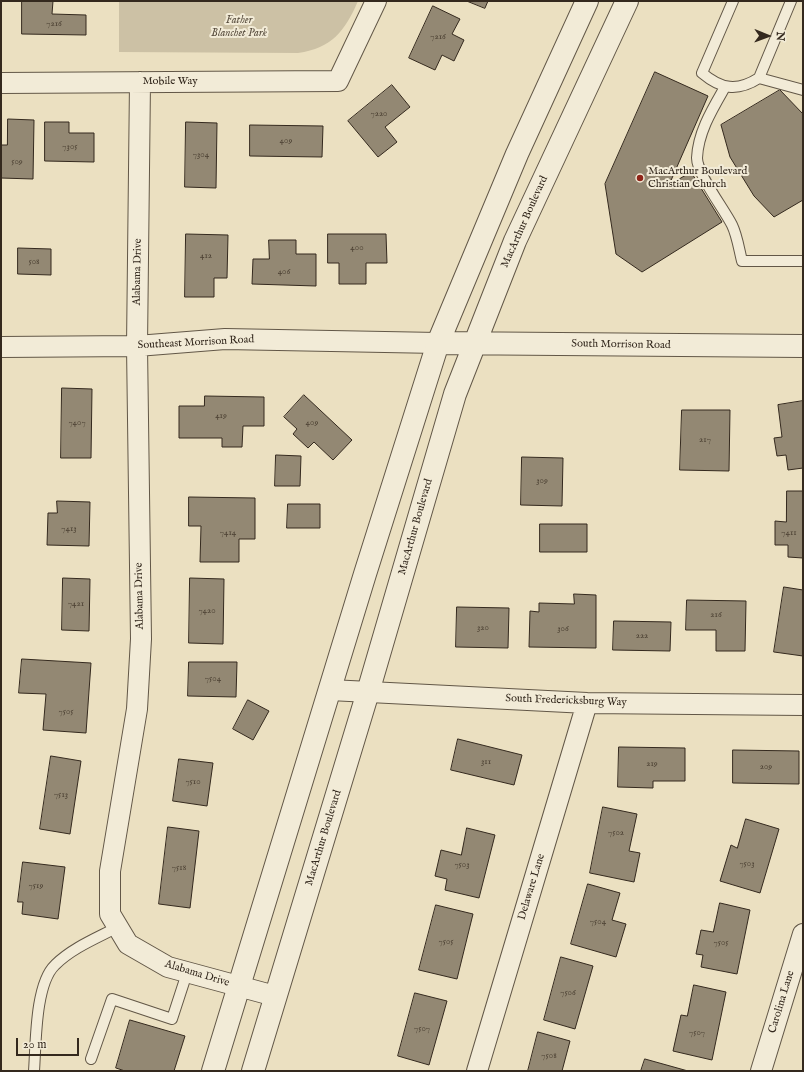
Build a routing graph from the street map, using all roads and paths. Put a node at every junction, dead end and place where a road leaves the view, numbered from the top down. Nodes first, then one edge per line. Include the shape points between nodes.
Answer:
1 (376, 1) edge
2 (587, 1) edge
3 (627, 1) edge
4 (733, 1) edge
5 (791, 1) edge
6 (758, 78) junction
7 (140, 82) junction
8 (1, 83) edge
9 (725, 87) junction
10 (803, 90) edge
11 (803, 261) edge
12 (438, 343) junction
13 (475, 343) junction
14 (137, 346) junction
15 (803, 346) edge
16 (1, 347) edge
17 (330, 690) junction
18 (368, 692) junction
19 (587, 703) junction
20 (803, 705) edge
21 (118, 927) junction
22 (803, 934) edge
23 (188, 973) junction
24 (238, 987) junction
25 (275, 996) junction
26 (91, 1059) dead end
27 (34, 1071) edge
28 (213, 1071) edge
29 (253, 1071) edge
30 (477, 1071) edge
31 (762, 1071) edge

1 - 7 street, Mobile Way via 338,81
2 - 12 street via 517,154
3 - 13 street, MacArthur Boulevard via 515,240
4 - 9 lane via 702,73 711,81
5 - 6 lane
6 - 9 lane via 749,85
6 - 10 lane
7 - 8 street, Mobile Way
7 - 14 street, Alabama Drive
9 - 11 lane via 708,118 698,148 697,159 701,171 733,227 742,260
12 - 13 street, South Morrison Road
12 - 14 street, Southeast Morrison Road via 225,339
12 - 17 street
13 - 15 street, South Morrison Road
13 - 18 street, MacArthur Boulevard via 455,394
14 - 16 street, Southeast Morrison Road
14 - 21 street, Alabama Drive via 141,639 137,709 110,872 110,914
17 - 18 street, South Fredericksburg Way
17 - 24 street
18 - 19 street, South Fredericksburg Way
18 - 25 street, MacArthur Boulevard
19 - 20 street, South Fredericksburg Way
19 - 30 street, Delaware Lane
21 - 23 street, Alabama Drive via 128,944 168,968
21 - 27 lane via 77,949 54,966 41,990
22 - 31 street, Carolina Lane
23 - 24 street, Alabama Drive
23 - 26 lane via 172,1019 112,999
24 - 25 street, Alabama Drive
24 - 28 street
25 - 29 street, MacArthur Boulevard

